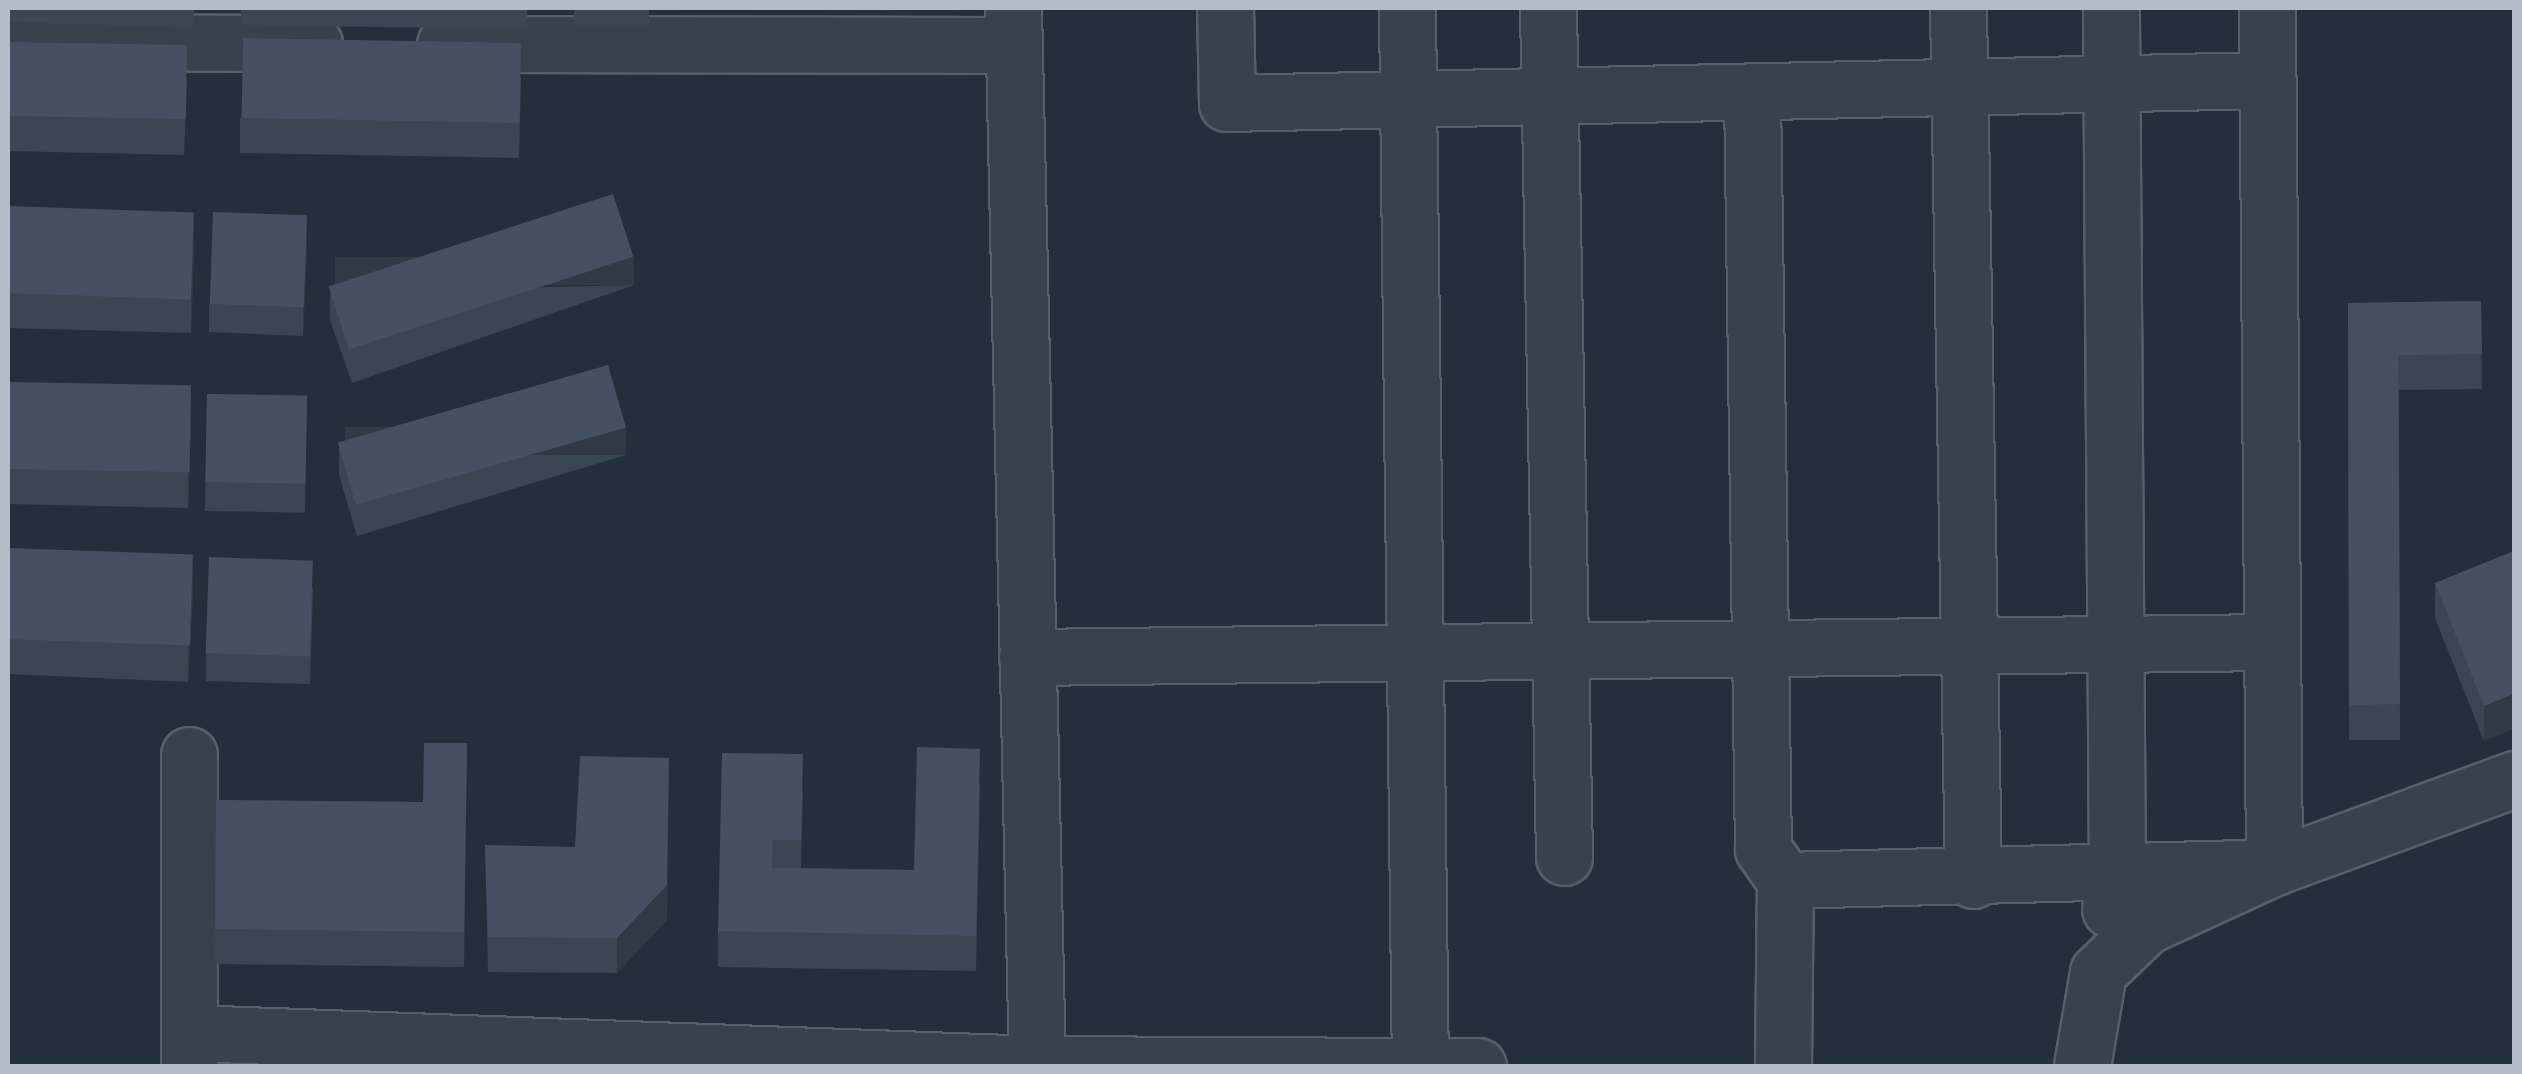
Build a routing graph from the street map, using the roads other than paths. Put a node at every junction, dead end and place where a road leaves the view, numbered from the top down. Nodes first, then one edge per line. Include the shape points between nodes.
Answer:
1 (1225, 8) edge
2 (1406, 8) edge
3 (1548, 8) edge
4 (1958, 8) edge
5 (2111, 8) edge
6 (2267, 8) edge
7 (1013, 26) edge
8 (8, 42) edge
9 (2267, 80) junction
10 (2112, 84) junction
11 (1958, 87) junction
12 (1752, 92) junction
13 (1550, 96) junction
14 (1408, 99) junction
15 (2272, 642) junction
16 (2113, 644) junction
17 (1968, 646) junction
18 (1758, 648) junction
19 (1557, 650) junction
20 (1414, 652) junction
21 (1027, 657) junction
22 (189, 755) dead end
23 (2514, 778) edge
24 (1564, 857) dead end
25 (2274, 867) junction
26 (2116, 874) junction
27 (1785, 880) junction
28 (1973, 880) junction
29 (2098, 972) junction
30 (190, 1050) edge
31 (1037, 1065) edge
32 (1420, 1066) edge
33 (1478, 1066) edge
34 (1782, 1066) edge
35 (2082, 1066) edge

1 - 14 street via 1227,104
2 - 14 street
3 - 13 street
4 - 11 street
5 - 10 street
6 - 9 street
7 - 8 street via 382,44
7 - 21 street
9 - 10 street
9 - 15 street
10 - 11 street
10 - 16 street
11 - 12 street
11 - 17 street
12 - 13 street
12 - 18 street
13 - 14 street
13 - 19 street
14 - 20 street
15 - 16 street
15 - 25 street
16 - 17 street
16 - 26 street
17 - 18 street
17 - 28 street
18 - 19 street
18 - 27 street via 1763,849
19 - 20 street
19 - 24 street
20 - 21 street
20 - 32 street
21 - 31 street
22 - 30 street
23 - 25 street
25 - 26 street
25 - 29 street via 2146,926
26 - 28 street
26 - 29 street
27 - 28 street
27 - 34 street
29 - 35 street
30 - 31 street
31 - 32 street
32 - 33 street

